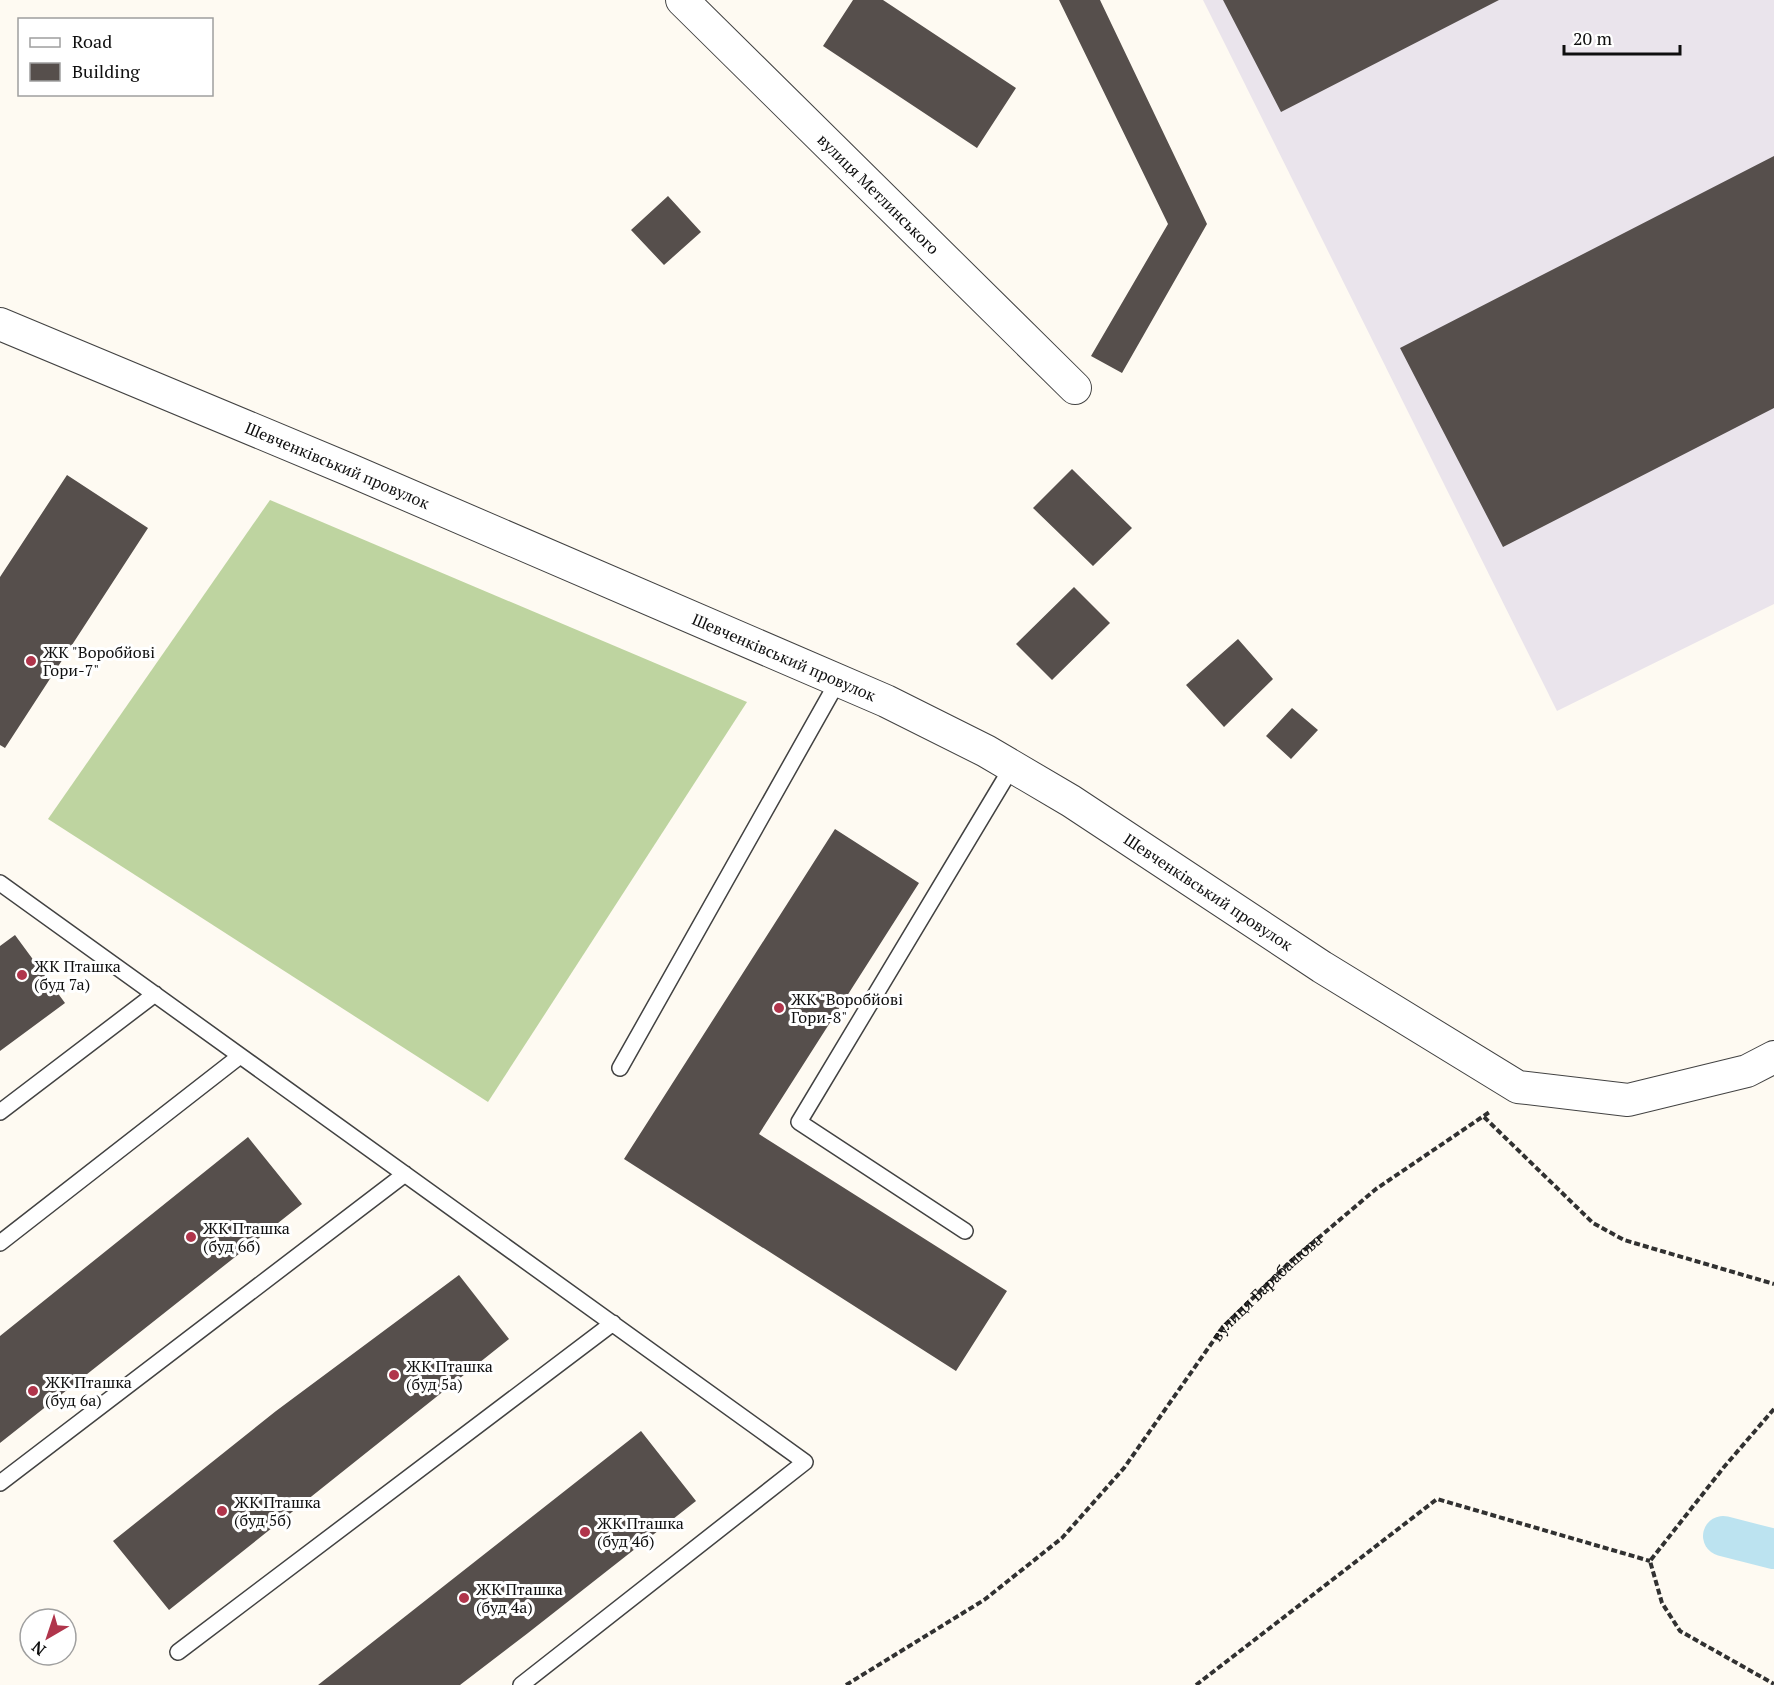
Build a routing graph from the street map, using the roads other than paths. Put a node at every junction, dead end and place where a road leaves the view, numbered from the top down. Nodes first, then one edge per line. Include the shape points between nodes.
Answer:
1 (682, 0) edge
2 (0, 324) edge
3 (1075, 388) dead end
4 (838, 681) junction
5 (1012, 766) junction
6 (0, 883) edge
7 (155, 994) junction
8 (240, 1056) junction
9 (1774, 1057) edge
10 (620, 1068) dead end
11 (0, 1112) edge
12 (405, 1174) junction
13 (965, 1231) dead end
14 (0, 1243) edge
15 (613, 1323) junction
16 (0, 1483) edge
17 (178, 1652) dead end
18 (521, 1685) edge

1 - 3 street, вулиця Метлинського
2 - 4 street, Шевченківський провулок via 360,474
4 - 5 street, Шевченківський провулок via 886,701
4 - 10 lane
5 - 9 street, Шевченківський провулок via 1322,967 1518,1087 1628,1100 1747,1071
5 - 13 lane via 799,1122
6 - 7 lane
7 - 8 lane
7 - 11 lane
8 - 12 lane
8 - 14 lane
12 - 15 lane
12 - 16 lane
15 - 17 lane
15 - 18 lane via 805,1462

